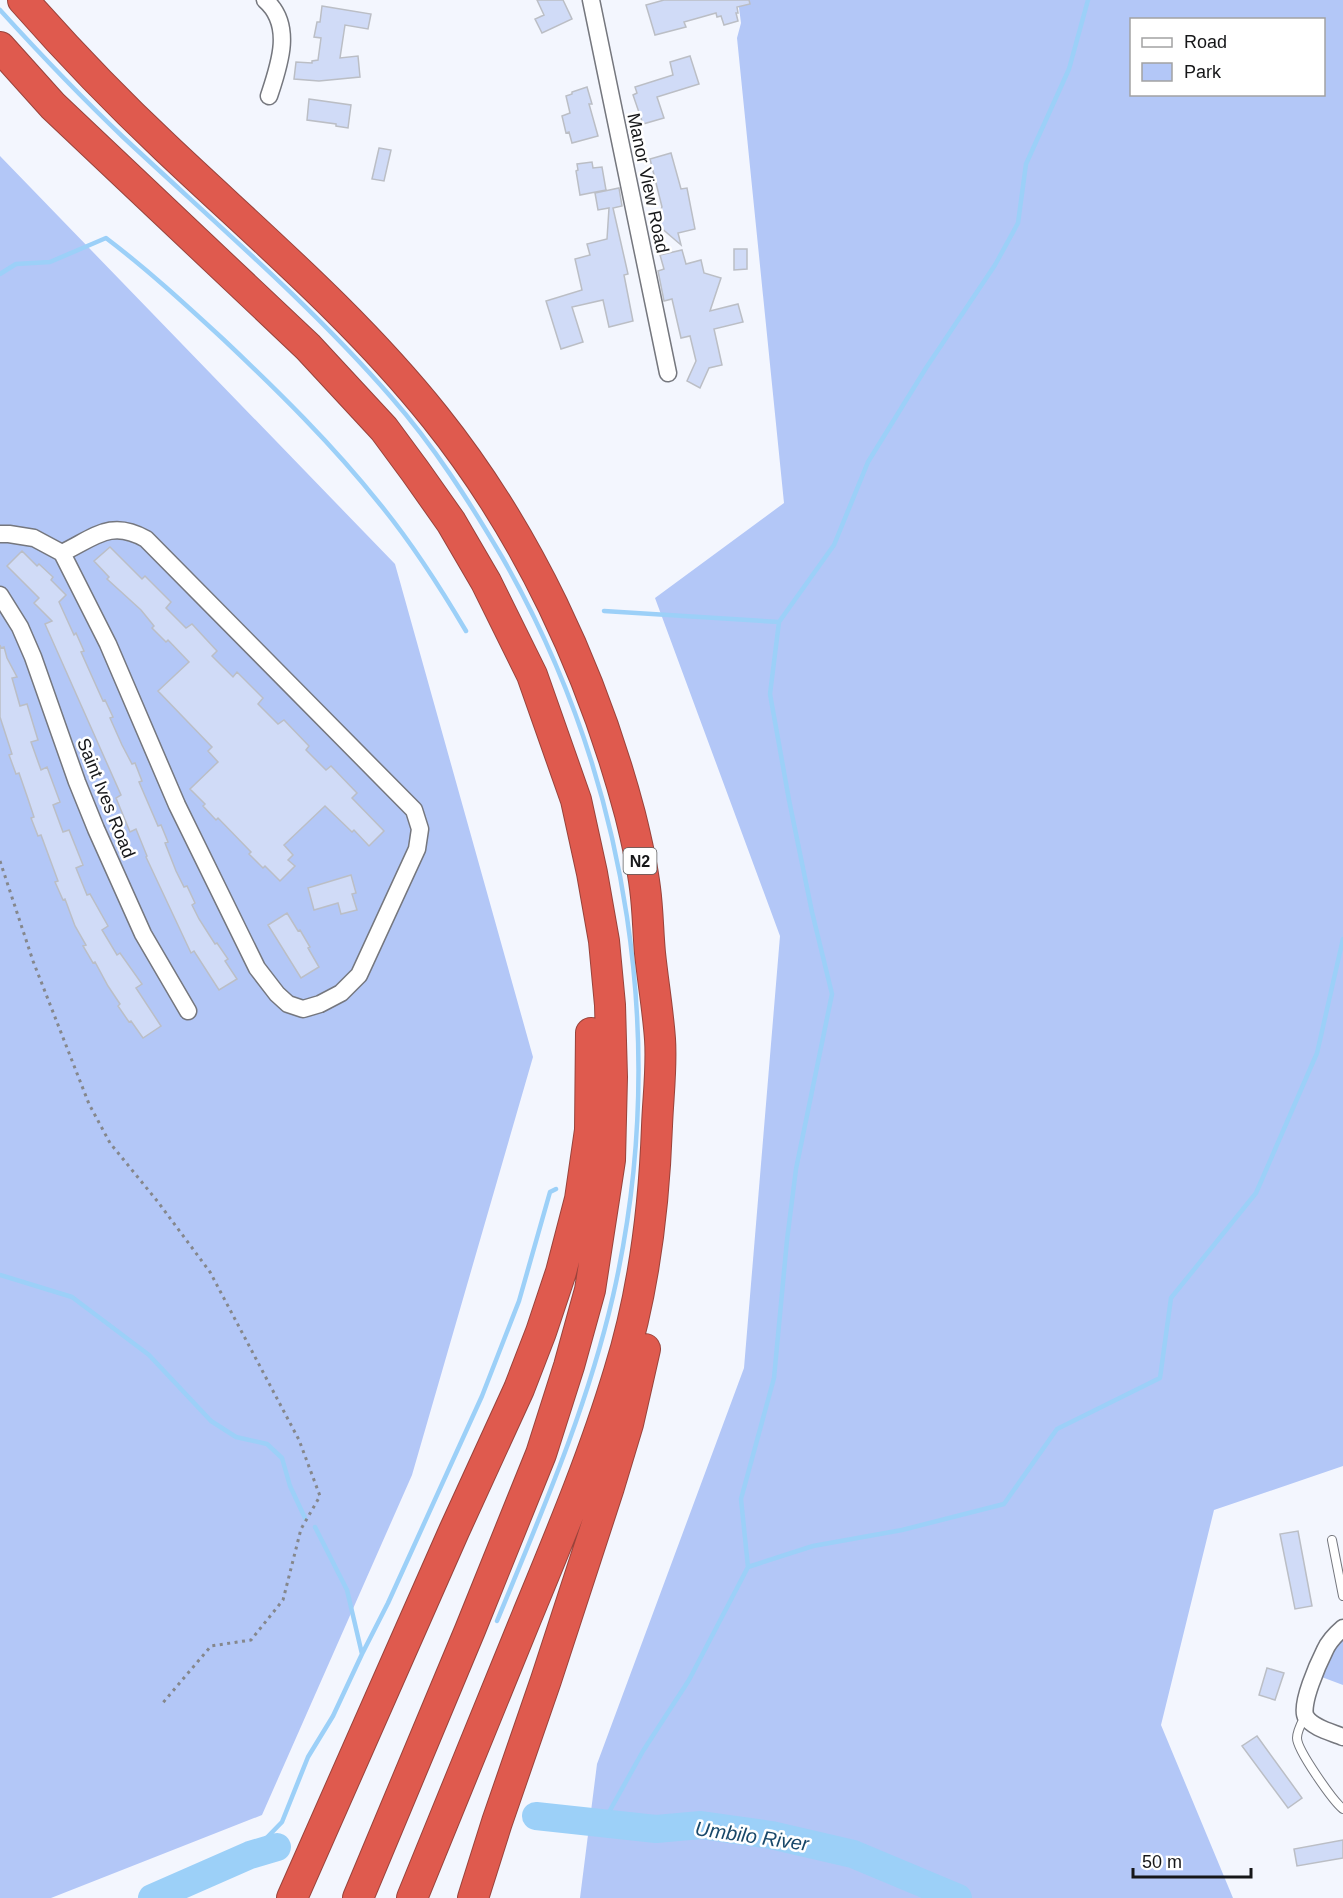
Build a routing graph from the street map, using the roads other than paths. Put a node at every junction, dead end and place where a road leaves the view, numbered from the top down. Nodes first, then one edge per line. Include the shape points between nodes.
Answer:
1 (22, 0) edge
2 (265, 0) edge
3 (591, 0) edge
4 (0, 47) edge
5 (269, 96) dead end
6 (668, 373) dead end
7 (0, 534) edge
8 (62, 553) junction
9 (0, 595) edge
10 (531, 675) junction
11 (188, 1011) dead end
12 (660, 1043) junction
13 (1332, 1540) dead end
14 (1342, 1591) edge
15 (1343, 1628) edge
16 (1305, 1716) junction
17 (1343, 1737) edge
18 (1343, 1809) edge
19 (292, 1898) edge
20 (358, 1898) edge
21 (412, 1898) edge
22 (473, 1898) edge

1 - 12 highway, N2 via 164,146 330,300 386,359 441,425 495,501 548,595 580,664 630,815 645,888
2 - 5 street via 281,23 282,34 280,59
3 - 6 street, Manor View Road
4 - 10 highway via 53,106 308,347 384,429 451,522 486,582
7 - 8 street via 34,538
8 - 8 street via 108,530 131,530 146,539 414,810 420,829 417,849 359,975 341,993 303,1009 288,1004 257,968 177,805 108,644
9 - 11 street, Saint Ives Road via 33,657 96,830 143,934
10 - 19 highway via 567,832 589,988 590,1120 580,1199 542,1332 519,1389
10 - 20 highway via 576,800 604,941 612,1077 610,1160 600,1235 590,1290 541,1454
12 - 21 highway, N2 via 655,1185 644,1270 620,1369 561,1534
12 - 22 highway via 671,1155 661,1259 645,1348 609,1486
13 - 14 lane
15 - 16 street via 1325,1650 1308,1693
16 - 17 street
16 - 18 lane via 1298,1744

